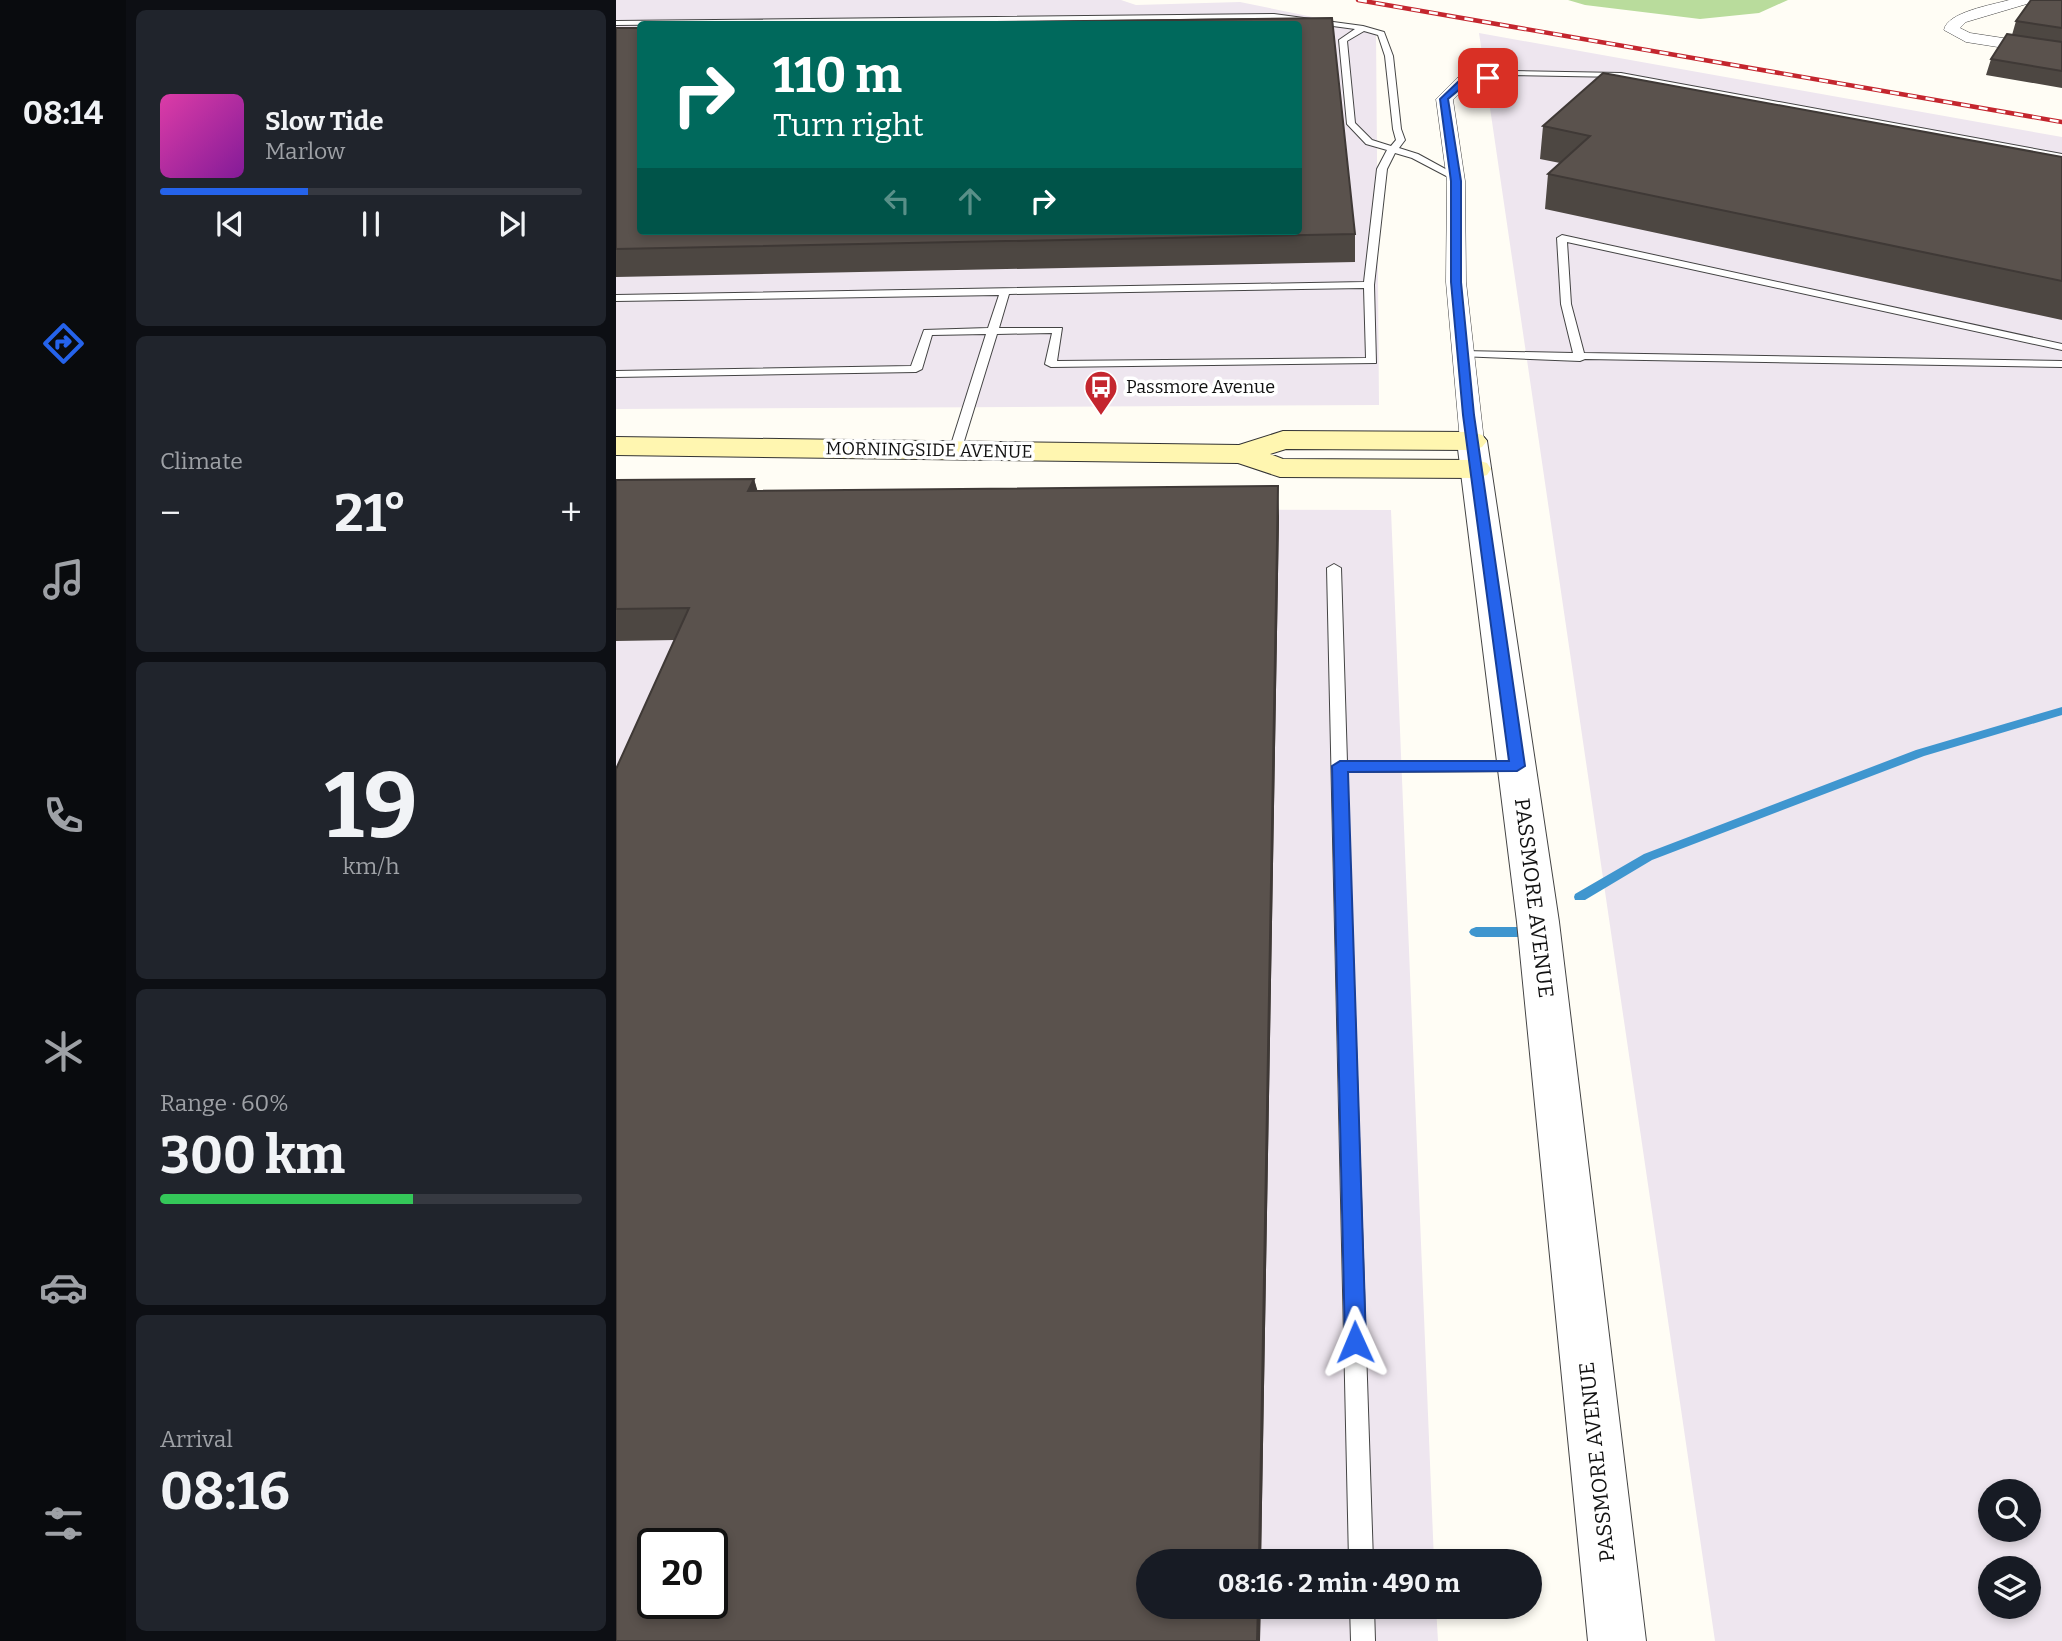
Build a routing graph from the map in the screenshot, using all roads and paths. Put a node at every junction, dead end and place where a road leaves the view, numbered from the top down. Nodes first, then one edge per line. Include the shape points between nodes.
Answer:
1 (2025, 0) edge
2 (804, 21) edge
3 (616, 23) edge
4 (637, 23) edge
5 (1363, 28) junction
6 (2062, 52) edge
7 (1463, 82) joint
8 (1392, 150) junction
9 (2062, 157) edge
10 (1455, 177) junction
11 (1369, 285) junction
12 (1005, 292) junction
13 (616, 298) edge
14 (993, 331) junction
15 (2062, 347) edge
16 (1463, 354) junction
17 (1580, 358) junction
18 (2062, 364) edge
19 (616, 374) edge
20 (616, 446) edge
21 (955, 451) junction
22 (1474, 455) junction
23 (1334, 568) dead end
24 (1340, 766) junction
25 (1517, 766) junction
26 (1361, 1549) edge
27 (1362, 1619) edge
28 (1363, 1641) edge
29 (1616, 1641) edge

1 - 6 street via 1961,19 1952,30
2 - 5 lane via 1274,16
3 - 4 lane
5 - 8 lane via 1381,34 1389,56 1401,140
5 - 8 lane via 1343,40 1351,124 1369,142
7 - 9 lane via 1513,74 1621,75
7 - 10 street, PASSMORE AVENUE via 1444,99
8 - 10 lane via 1415,156
8 - 11 lane via 1382,169
10 - 16 street, PASSMORE AVENUE via 1456,282
11 - 12 lane
11 - 14 lane via 1372,360 1051,364 1058,330
12 - 13 lane
12 - 14 lane
14 - 19 lane via 928,332 916,369
14 - 21 lane
15 - 17 lane via 1562,238 1566,304
16 - 17 lane
16 - 22 street, PASSMORE AVENUE
17 - 18 lane
20 - 21 main road, MORNINGSIDE AVENUE
21 - 22 main road, MORNINGSIDE AVENUE via 1242,454 1280,468
22 - 25 street, PASSMORE AVENUE
23 - 24 lane
24 - 25 lane
24 - 26 lane
25 - 29 street, PASSMORE AVENUE via 1540,935
27 - 28 lane

